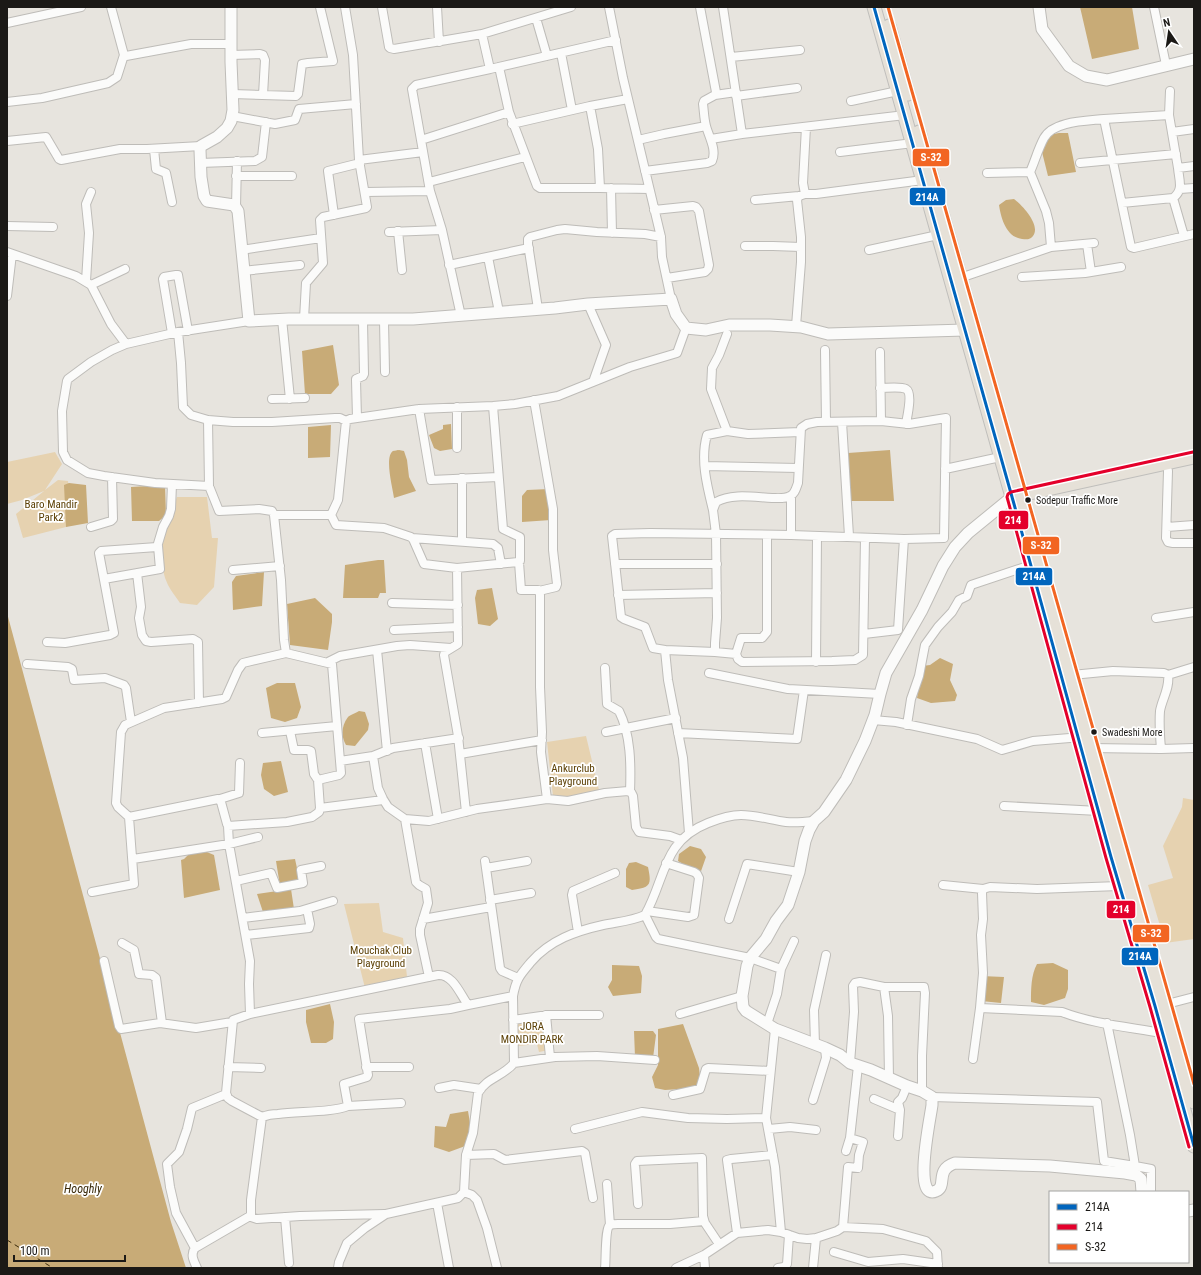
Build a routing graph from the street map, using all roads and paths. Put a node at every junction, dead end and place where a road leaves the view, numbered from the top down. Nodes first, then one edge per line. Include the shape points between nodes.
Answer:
1 (81, 7) edge
2 (112, 7) edge
3 (231, 7) edge
4 (320, 7) edge
5 (345, 7) edge
6 (382, 7) edge
7 (437, 7) edge
8 (571, 7) edge
9 (609, 7) edge
10 (700, 7) edge
11 (723, 7) edge
12 (874, 7) edge
13 (884, 7) edge
14 (1039, 7) edge
15 (1154, 7) edge
16 (536, 18) junction
17 (7, 23) edge
18 (482, 34) junction
19 (616, 40) junction
20 (439, 42) junction
21 (231, 50) junction
22 (800, 50) dead end
23 (561, 53) junction
24 (124, 55) junction
25 (547, 56) junction
26 (731, 57) junction
27 (1194, 59) edge
28 (1166, 66) junction
29 (499, 67) junction
30 (490, 68) junction
31 (797, 88) dead end
32 (898, 91) junction
33 (1170, 91) dead end
34 (232, 94) junction
35 (736, 94) junction
36 (263, 95) junction
37 (715, 95) junction
38 (628, 99) junction
39 (851, 101) dead end
40 (7, 102) edge
41 (356, 104) junction
42 (590, 106) junction
43 (572, 110) junction
44 (509, 112) junction
45 (905, 115) junction
46 (1169, 115) junction
47 (232, 116) junction
48 (1104, 119) junction
49 (266, 122) junction
50 (512, 124) junction
51 (706, 126) junction
52 (806, 128) junction
53 (1194, 128) edge
54 (1172, 132) junction
55 (742, 134) junction
56 (711, 139) junction
57 (421, 140) junction
58 (638, 140) junction
59 (7, 141) edge
60 (913, 143) junction
61 (201, 146) junction
62 (154, 149) junction
63 (423, 152) junction
64 (840, 152) dead end
65 (1176, 154) junction
66 (525, 156) junction
67 (1113, 160) junction
68 (237, 161) junction
69 (360, 161) junction
70 (200, 163) junction
71 (1080, 163) dead end
72 (1194, 166) edge
73 (1178, 168) junction
74 (645, 171) junction
75 (1030, 172) junction
76 (987, 173) dead end
77 (236, 176) junction
78 (292, 176) dead end
79 (923, 180) junction
80 (429, 182) junction
81 (600, 188) junction
82 (611, 188) junction
83 (1194, 188) edge
84 (649, 189) junction
85 (1180, 190) junction
86 (430, 191) junction
87 (91, 192) dead end
88 (366, 192) junction
89 (802, 195) junction
90 (1173, 198) junction
91 (755, 200) dead end
92 (172, 202) dead end
93 (1122, 203) junction
94 (236, 207) junction
95 (654, 210) junction
96 (334, 215) junction
97 (7, 226) edge
98 (54, 228) dead end
99 (442, 230) junction
100 (398, 231) junction
101 (389, 232) dead end
102 (612, 233) junction
103 (1194, 234) edge
104 (938, 235) junction
105 (1184, 236) junction
106 (661, 237) junction
107 (321, 238) junction
108 (745, 246) dead end
109 (1051, 247) junction
110 (529, 248) junction
111 (801, 248) junction
112 (241, 250) junction
113 (869, 250) dead end
114 (9, 253) edge
115 (488, 256) junction
116 (300, 265) dead end
117 (449, 265) junction
118 (1121, 267) dead end
119 (125, 269) dead end
120 (402, 270) dead end
121 (243, 271) junction
122 (1091, 272) junction
123 (1022, 276) dead end
124 (667, 278) junction
125 (960, 278) junction
126 (88, 283) junction
127 (7, 296) edge
128 (671, 299) junction
129 (588, 304) junction
130 (538, 309) junction
131 (499, 312) junction
132 (461, 316) junction
133 (304, 319) junction
134 (282, 320) junction
135 (363, 320) junction
136 (384, 320) junction
137 (249, 321) junction
138 (796, 326) junction
139 (686, 328) junction
140 (965, 330) junction
141 (188, 331) junction
142 (175, 333) junction
143 (727, 334) dead end
144 (126, 344) junction
145 (825, 350) dead end
146 (880, 352) dead end
147 (385, 372) dead end
148 (593, 382) junction
149 (880, 388) junction
150 (305, 398) dead end
151 (272, 399) dead end
152 (290, 399) junction
153 (534, 400) junction
154 (493, 406) junction
155 (457, 408) junction
156 (419, 409) junction
157 (357, 418) junction
158 (208, 420) junction
159 (346, 421) junction
160 (881, 421) junction
161 (826, 422) junction
162 (842, 422) junction
163 (906, 424) junction
164 (727, 431) junction
165 (800, 432) junction
166 (457, 448) dead end
167 (1005, 456) junction
168 (1194, 457) edge
169 (1194, 465) edge
170 (705, 466) junction
171 (798, 468) junction
172 (945, 469) junction
173 (1168, 471) junction
174 (498, 476) junction
175 (112, 477) junction
176 (462, 478) junction
177 (172, 484) junction
178 (209, 486) junction
179 (791, 496) junction
180 (1016, 500) junction
181 (712, 510) junction
182 (274, 515) junction
183 (331, 515) junction
184 (1194, 525) edge
185 (1166, 526) junction
186 (91, 527) dead end
187 (716, 534) junction
188 (767, 535) junction
189 (792, 535) junction
190 (817, 536) junction
191 (849, 536) junction
192 (412, 538) junction
193 (865, 538) junction
194 (904, 539) junction
195 (462, 541) junction
196 (1194, 543) edge
197 (158, 546) junction
198 (519, 562) junction
199 (501, 564) junction
200 (615, 564) junction
201 (717, 564) junction
202 (1031, 565) junction
203 (280, 566) junction
204 (457, 568) junction
205 (233, 570) dead end
206 (137, 573) junction
207 (104, 579) junction
208 (539, 591) junction
209 (717, 593) junction
210 (618, 595) junction
211 (392, 602) dead end
212 (458, 605) junction
213 (1194, 612) edge
214 (1156, 618) dead end
215 (458, 627) junction
216 (394, 630) dead end
217 (864, 634) junction
218 (48, 642) dead end
219 (452, 648) junction
220 (377, 650) junction
221 (665, 650) junction
222 (715, 652) junction
223 (286, 653) junction
224 (736, 654) junction
225 (328, 662) junction
226 (816, 662) junction
227 (27, 664) dead end
228 (1194, 667) edge
229 (605, 668) dead end
230 (710, 673) dead end
231 (1072, 675) junction
232 (1168, 675) junction
233 (804, 690) junction
234 (880, 694) junction
235 (200, 703) junction
236 (676, 718) junction
237 (873, 720) junction
238 (131, 722) junction
239 (907, 724) junction
240 (337, 726) junction
241 (625, 728) junction
242 (290, 731) junction
243 (606, 732) dead end
244 (678, 733) junction
245 (262, 734) dead end
246 (459, 738) junction
247 (542, 740) junction
248 (425, 743) junction
249 (1086, 743) junction
250 (1194, 748) edge
251 (1161, 749) junction
252 (387, 750) junction
253 (460, 754) junction
254 (373, 756) junction
255 (340, 760) junction
256 (240, 763) dead end
257 (318, 780) junction
258 (630, 792) junction
259 (220, 799) junction
260 (547, 799) junction
261 (383, 800) junction
262 (1004, 806) dead end
263 (320, 808) junction
264 (1099, 811) junction
265 (466, 812) junction
266 (129, 817) junction
267 (438, 819) junction
268 (405, 820) junction
269 (814, 821) junction
270 (228, 826) junction
271 (689, 833) junction
272 (258, 837) dead end
273 (681, 840) junction
274 (229, 844) junction
275 (132, 859) junction
276 (527, 861) dead end
277 (666, 863) junction
278 (321, 866) dead end
279 (799, 872) junction
280 (615, 873) dead end
281 (236, 881) junction
282 (943, 886) dead end
283 (1119, 886) junction
284 (983, 889) junction
285 (92, 892) dead end
286 (531, 892) dead end
287 (333, 901) dead end
288 (491, 903) junction
289 (307, 909) junction
290 (646, 913) junction
291 (243, 918) junction
292 (423, 919) junction
293 (729, 920) dead end
294 (578, 932) junction
295 (246, 935) junction
296 (794, 941) dead end
297 (122, 943) dead end
298 (826, 955) dead end
299 (750, 958) junction
300 (104, 961) dead end
301 (781, 969) junction
302 (429, 977) junction
303 (518, 978) junction
304 (884, 987) junction
305 (513, 996) junction
306 (742, 996) junction
307 (1194, 998) edge
308 (1167, 1004) junction
309 (468, 1005) junction
310 (980, 1008) junction
311 (250, 1014) junction
312 (680, 1014) dead end
313 (546, 1015) junction
314 (600, 1015) dead end
315 (513, 1020) junction
316 (232, 1022) junction
317 (162, 1023) junction
318 (1107, 1023) junction
319 (771, 1026) junction
320 (1162, 1033) junction
321 (820, 1047) junction
322 (550, 1057) junction
323 (973, 1059) dead end
324 (655, 1060) dead end
325 (514, 1063) junction
326 (854, 1064) junction
327 (228, 1067) junction
328 (366, 1067) junction
329 (409, 1067) dead end
330 (261, 1068) dead end
331 (770, 1071) junction
332 (889, 1078) junction
333 (907, 1086) junction
334 (440, 1088) dead end
335 (481, 1089) junction
336 (922, 1091) junction
337 (226, 1094) junction
338 (673, 1094) dead end
339 (932, 1097) junction
340 (813, 1100) dead end
341 (874, 1100) dead end
342 (1194, 1102) edge
343 (400, 1103) dead end
344 (348, 1106) junction
345 (900, 1110) junction
346 (262, 1117) junction
347 (766, 1118) junction
348 (769, 1129) junction
349 (575, 1130) dead end
350 (816, 1130) dead end
351 (898, 1136) dead end
352 (850, 1138) junction
353 (1194, 1146) edge
354 (846, 1151) dead end
355 (773, 1155) junction
356 (466, 1156) junction
357 (1134, 1166) junction
358 (607, 1184) dead end
359 (1142, 1191) edge
360 (1151, 1191) edge
361 (464, 1192) junction
362 (593, 1198) dead end
363 (437, 1203) junction
364 (638, 1204) dead end
365 (386, 1214) junction
366 (250, 1216) junction
367 (285, 1217) junction
368 (704, 1221) junction
369 (610, 1225) junction
370 (843, 1227) junction
371 (781, 1232) junction
372 (737, 1233) junction
373 (789, 1235) junction
374 (816, 1238) junction
375 (720, 1244) junction
376 (195, 1248) junction
377 (834, 1252) dead end
378 (704, 1255) junction
379 (289, 1263) dead end
380 (938, 1266) edge
381 (197, 1268) edge
382 (338, 1268) edge
383 (449, 1268) edge
384 (497, 1268) edge
385 (605, 1268) edge
386 (676, 1268) edge
387 (705, 1268) edge
388 (778, 1268) edge
389 (813, 1268) edge

1 - 17 street
2 - 24 street
3 - 21 street
4 - 36 street via 333,61 302,64 296,96
5 - 41 street via 353,55
6 - 20 street via 390,48 400,49
7 - 20 street
8 - 16 street
9 - 19 street
10 - 37 street
11 - 26 street
12 - 32 main road
13 - 125 main road
14 - 28 street via 1042,29 1069,66 1086,76 1106,80
15 - 28 street
16 - 18 street
16 - 25 street
18 - 20 street
18 - 30 street
19 - 23 street
19 - 38 street
21 - 24 street via 191,44
21 - 34 street
21 - 36 street via 263,55
22 - 26 street
23 - 25 street
23 - 43 street
24 - 40 street via 117,78 108,83 46,97
25 - 29 street
26 - 35 street
27 - 28 street
29 - 30 street
29 - 44 street
30 - 57 street via 414,86 412,89
31 - 35 street
32 - 39 street
32 - 45 main road
33 - 46 street
34 - 36 street
34 - 47 street
35 - 37 street
35 - 55 street
37 - 51 street via 703,104
38 - 42 street
38 - 58 street
41 - 49 street via 299,109 294,121 281,124
41 - 69 street
42 - 43 street
42 - 81 street via 598,149
43 - 50 street
44 - 50 street
44 - 57 street
45 - 52 street
45 - 60 main road
46 - 48 street
46 - 54 street
47 - 49 street
47 - 61 street via 222,133
48 - 67 street
48 - 75 street via 1061,125 1050,130 1044,137
49 - 68 street via 262,157 255,161
50 - 66 street
51 - 56 street
51 - 58 street
52 - 55 street
52 - 89 street
53 - 54 street
54 - 65 street
55 - 56 street
56 - 74 street via 714,157 712,161
57 - 63 street
58 - 74 street
59 - 62 street via 46,136 60,160 120,149
60 - 64 street
60 - 79 main road
61 - 62 street
61 - 70 street
62 - 92 street via 156,169 166,173
63 - 69 street
63 - 80 street
65 - 67 street
65 - 73 street
66 - 80 street
66 - 81 street via 538,187
67 - 71 street
67 - 93 street
68 - 70 street
68 - 77 street
69 - 88 street
69 - 96 street via 328,171
70 - 94 street via 204,196 207,201
72 - 73 street
73 - 85 street
74 - 84 street
75 - 76 street
75 - 109 street via 1046,211
77 - 78 street
77 - 94 street
79 - 89 street
79 - 104 main road
80 - 86 street
81 - 82 street
82 - 84 street
82 - 102 street
83 - 85 street
84 - 95 street
85 - 90 street
86 - 88 street
86 - 99 street
87 - 126 street via 86,204 89,233
88 - 96 street via 366,208
89 - 91 street
89 - 111 street via 797,200
90 - 93 street
90 - 105 street
93 - 105 street via 1131,247
94 - 112 street
95 - 106 street
95 - 124 street via 693,206 699,211 708,269 705,272
96 - 107 street via 320,220
97 - 98 street
99 - 100 street
99 - 117 street
100 - 101 street
100 - 120 street
102 - 106 street
102 - 110 street via 557,230 530,237
103 - 105 street
104 - 113 street
104 - 140 main road
106 - 124 street
107 - 112 street
107 - 133 street via 323,263 306,283
108 - 111 street
109 - 122 street via 1090,244
109 - 125 street
110 - 115 street
110 - 130 street
111 - 138 street
112 - 121 street
114 - 126 street via 76,276
114 - 127 street
115 - 117 street
115 - 131 street
116 - 121 street
117 - 132 street
118 - 122 street
119 - 126 street
121 - 137 street
122 - 123 street
124 - 128 street
125 - 167 main road
126 - 144 street via 111,324
128 - 129 street
128 - 139 street via 676,314
129 - 130 street
129 - 148 street via 606,345
130 - 131 street
131 - 132 street
132 - 136 street
133 - 134 street
133 - 135 street
134 - 137 street
134 - 152 street
135 - 136 street
135 - 157 street via 364,374 356,379
136 - 147 street
137 - 141 street
138 - 139 street via 729,325 706,330
138 - 140 street via 828,334
139 - 148 street via 677,353 630,367
140 - 167 main road
141 - 142 street
141 - 142 street via 176,275 163,279
142 - 144 street
142 - 158 street via 181,363 183,407 191,415
143 - 164 street via 712,368 711,389
144 - 175 street via 96,359 68,379 62,411 63,452 66,460 88,473
145 - 161 street
146 - 149 street
148 - 153 street via 558,396
149 - 160 street
149 - 163 street via 905,388 908,391 910,396
150 - 152 street
151 - 152 street
153 - 154 street
153 - 208 street via 553,509 553,550 557,584 556,587
154 - 155 street
154 - 174 street
155 - 156 street
155 - 166 street
156 - 157 street
156 - 176 street via 430,479
157 - 159 street
158 - 159 street via 272,422 340,418
158 - 178 street
159 - 183 street via 338,500
160 - 162 street
160 - 163 street
161 - 162 street
161 - 165 street via 807,424
162 - 191 street
163 - 172 street via 946,418
164 - 165 street via 748,434
164 - 170 street via 707,435 704,446
165 - 171 street
167 - 172 street
167 - 180 main road
168 - 180 main road
169 - 173 main road
170 - 171 street
170 - 181 street
171 - 179 street via 798,483
172 - 194 street via 944,538
173 - 180 main road
173 - 185 street
174 - 176 street
174 - 198 street via 503,529 520,537
175 - 177 street
175 - 186 street via 113,519
176 - 195 street
177 - 178 street
177 - 197 street via 172,509 162,529
178 - 182 street via 219,511 259,509 272,511
179 - 181 street via 723,498 716,502
179 - 189 street
180 - 202 main road
180 - 231 main road
180 - 234 street via 978,524 955,547 886,673
181 - 187 street
182 - 183 street
182 - 203 street
183 - 192 street via 336,525 384,528
184 - 185 street
185 - 196 street via 1168,542
187 - 188 street
187 - 200 street via 615,534 612,537
187 - 201 street
188 - 189 street
188 - 224 street via 767,632 762,638 741,638
189 - 190 street
190 - 191 street
190 - 226 street
191 - 193 street
192 - 195 street
192 - 204 street via 424,564
193 - 194 street
193 - 217 street
194 - 217 street via 898,630
195 - 199 street via 493,544 498,548
197 - 206 street via 160,569
197 - 207 street via 99,552
198 - 199 street
198 - 208 street via 521,590
199 - 204 street
200 - 201 street
200 - 210 street
201 - 209 street
202 - 239 street via 971,585 967,596 959,600 925,645
202 - 249 main road
203 - 205 street
203 - 223 street
204 - 212 street
206 - 207 street
206 - 235 street via 142,637 151,642 193,639 198,642
207 - 218 street via 114,633 70,643
208 - 247 street
209 - 210 street
209 - 222 street
210 - 221 street via 621,618 645,628 653,648
211 - 212 street
212 - 215 street
213 - 214 street
215 - 216 street
215 - 219 street via 458,644
217 - 226 street via 863,655 855,660
219 - 220 street via 410,646
219 - 246 street via 444,655
220 - 225 street via 337,657
220 - 252 street
221 - 222 street
221 - 236 street
222 - 224 street
223 - 225 street
223 - 235 street via 243,663 226,697
224 - 226 street via 742,662
225 - 240 street via 332,664
227 - 238 street via 68,667 72,669 74,680 102,678 124,685
228 - 232 street
229 - 241 street via 607,704 619,711
230 - 233 street via 781,688
231 - 232 street via 1126,671
231 - 249 main road
232 - 251 street via 1168,688 1161,710
233 - 234 street
233 - 244 street via 797,739
234 - 237 street
235 - 238 street via 158,710
236 - 241 street
236 - 244 street
237 - 239 street
237 - 269 street via 846,780 824,812
238 - 266 street via 125,725 122,732 116,803
239 - 249 street via 977,739 1002,750 1033,741
240 - 242 street
240 - 255 street
241 - 243 street
241 - 258 street via 630,764
242 - 245 street
242 - 257 street via 294,750 311,751 314,774
244 - 271 street via 683,758
246 - 248 street
246 - 253 street
247 - 253 street
247 - 260 street via 540,752
248 - 252 street
248 - 267 street
249 - 251 street
249 - 264 main road
249 - 308 main road
250 - 251 street
252 - 254 street
253 - 265 street
254 - 255 street
254 - 261 street via 378,788
255 - 257 street via 340,774
256 - 259 street via 239,793
257 - 263 street
258 - 260 street via 605,793 568,801
258 - 273 street via 633,796 636,827 639,832
259 - 266 street
259 - 270 street
260 - 265 street
261 - 263 street
261 - 268 street
262 - 264 street
263 - 270 street via 316,815 307,819
264 - 283 main road
265 - 267 street
266 - 275 street
267 - 268 street
268 - 292 street via 416,882 426,889 428,902
269 - 271 street via 787,822 740,815 719,818
269 - 279 street via 805,841
270 - 274 street
271 - 273 street
272 - 274 street
273 - 277 street
274 - 275 street
274 - 281 street
275 - 285 street via 134,884
276 - 288 street via 485,864
277 - 290 street
277 - 290 street via 698,875 694,915 688,918
278 - 281 street via 301,870 303,883 283,887 277,888 271,873
279 - 293 street via 747,864
279 - 299 street via 788,905 766,940
280 - 294 street via 573,892
281 - 291 street
282 - 284 street
283 - 284 street
283 - 320 main road
284 - 310 street via 980,935 983,973
286 - 288 street
287 - 289 street
288 - 292 street
288 - 303 street via 500,968
289 - 291 street
289 - 295 street via 309,928
290 - 294 street via 631,920
290 - 299 street via 658,938
291 - 295 street
292 - 302 street via 420,935
294 - 303 street via 551,944 535,957
295 - 311 street via 250,964
296 - 301 street
297 - 317 street via 134,950 139,974 152,975 156,978
298 - 321 street via 814,1010
299 - 301 street
299 - 306 street
300 - 317 street via 120,1028
301 - 319 street
302 - 309 street via 442,975 450,978
302 - 311 street
303 - 305 street
304 - 326 street via 860,982 853,986
304 - 332 street via 888,1016
304 - 336 street via 924,988 926,993
305 - 309 street
305 - 315 street
306 - 312 street
306 - 319 street via 746,1011
307 - 308 street
308 - 342 main road
309 - 328 street via 359,1019
310 - 318 street via 1062,1012
310 - 323 street
311 - 316 street via 235,1018
313 - 314 street
313 - 315 street
313 - 322 street
315 - 325 street
316 - 317 street via 193,1028
316 - 327 street
318 - 320 street
318 - 357 street
319 - 321 street
319 - 331 street
320 - 353 main road
321 - 326 street
321 - 340 street via 826,1058
322 - 324 street via 597,1056
322 - 325 street
325 - 335 street via 509,1070 491,1079
326 - 332 street
326 - 352 street
327 - 330 street
327 - 337 street
328 - 329 street
328 - 344 street via 366,1077 344,1084
331 - 338 street via 708,1068 700,1089
331 - 347 street
332 - 333 street
333 - 336 street
333 - 345 street via 898,1102
334 - 335 street via 454,1085
335 - 356 street via 478,1093 473,1133
336 - 339 street
337 - 346 street via 232,1101
337 - 376 street via 192,1108 179,1152 168,1164 176,1213
339 - 357 street via 1097,1102 1104,1160
339 - 359 street via 923,1166 925,1185 932,1192 941,1187 944,1171 948,1166 955,1164 1050,1166 1125,1173 1141,1179
341 - 345 street
343 - 344 street
344 - 346 street
345 - 351 street
346 - 366 street
347 - 348 street
347 - 349 street via 688,1118 642,1112
348 - 350 street via 790,1127
348 - 355 street
352 - 354 street
352 - 370 street via 863,1142 858,1168 848,1167
355 - 371 street
355 - 372 street via 727,1160
356 - 361 street
356 - 362 street via 494,1154 504,1160 582,1151 585,1153
357 - 360 street via 1151,1169
358 - 369 street
361 - 363 street via 458,1198
361 - 384 street via 477,1200
363 - 365 street
363 - 383 street
364 - 368 street via 635,1164 637,1161 702,1158
365 - 367 street
365 - 382 street via 347,1243
366 - 367 street via 254,1219
366 - 376 street
367 - 379 street
368 - 369 street
368 - 375 street
369 - 385 street
370 - 374 street
370 - 380 street via 883,1230 926,1241 937,1252
371 - 372 street via 768,1230
371 - 373 street
372 - 375 street
373 - 374 street
373 - 388 street via 787,1264
374 - 389 street
375 - 378 street
376 - 381 street via 192,1256
377 - 380 street via 868,1262 903,1259
378 - 386 street
378 - 387 street

